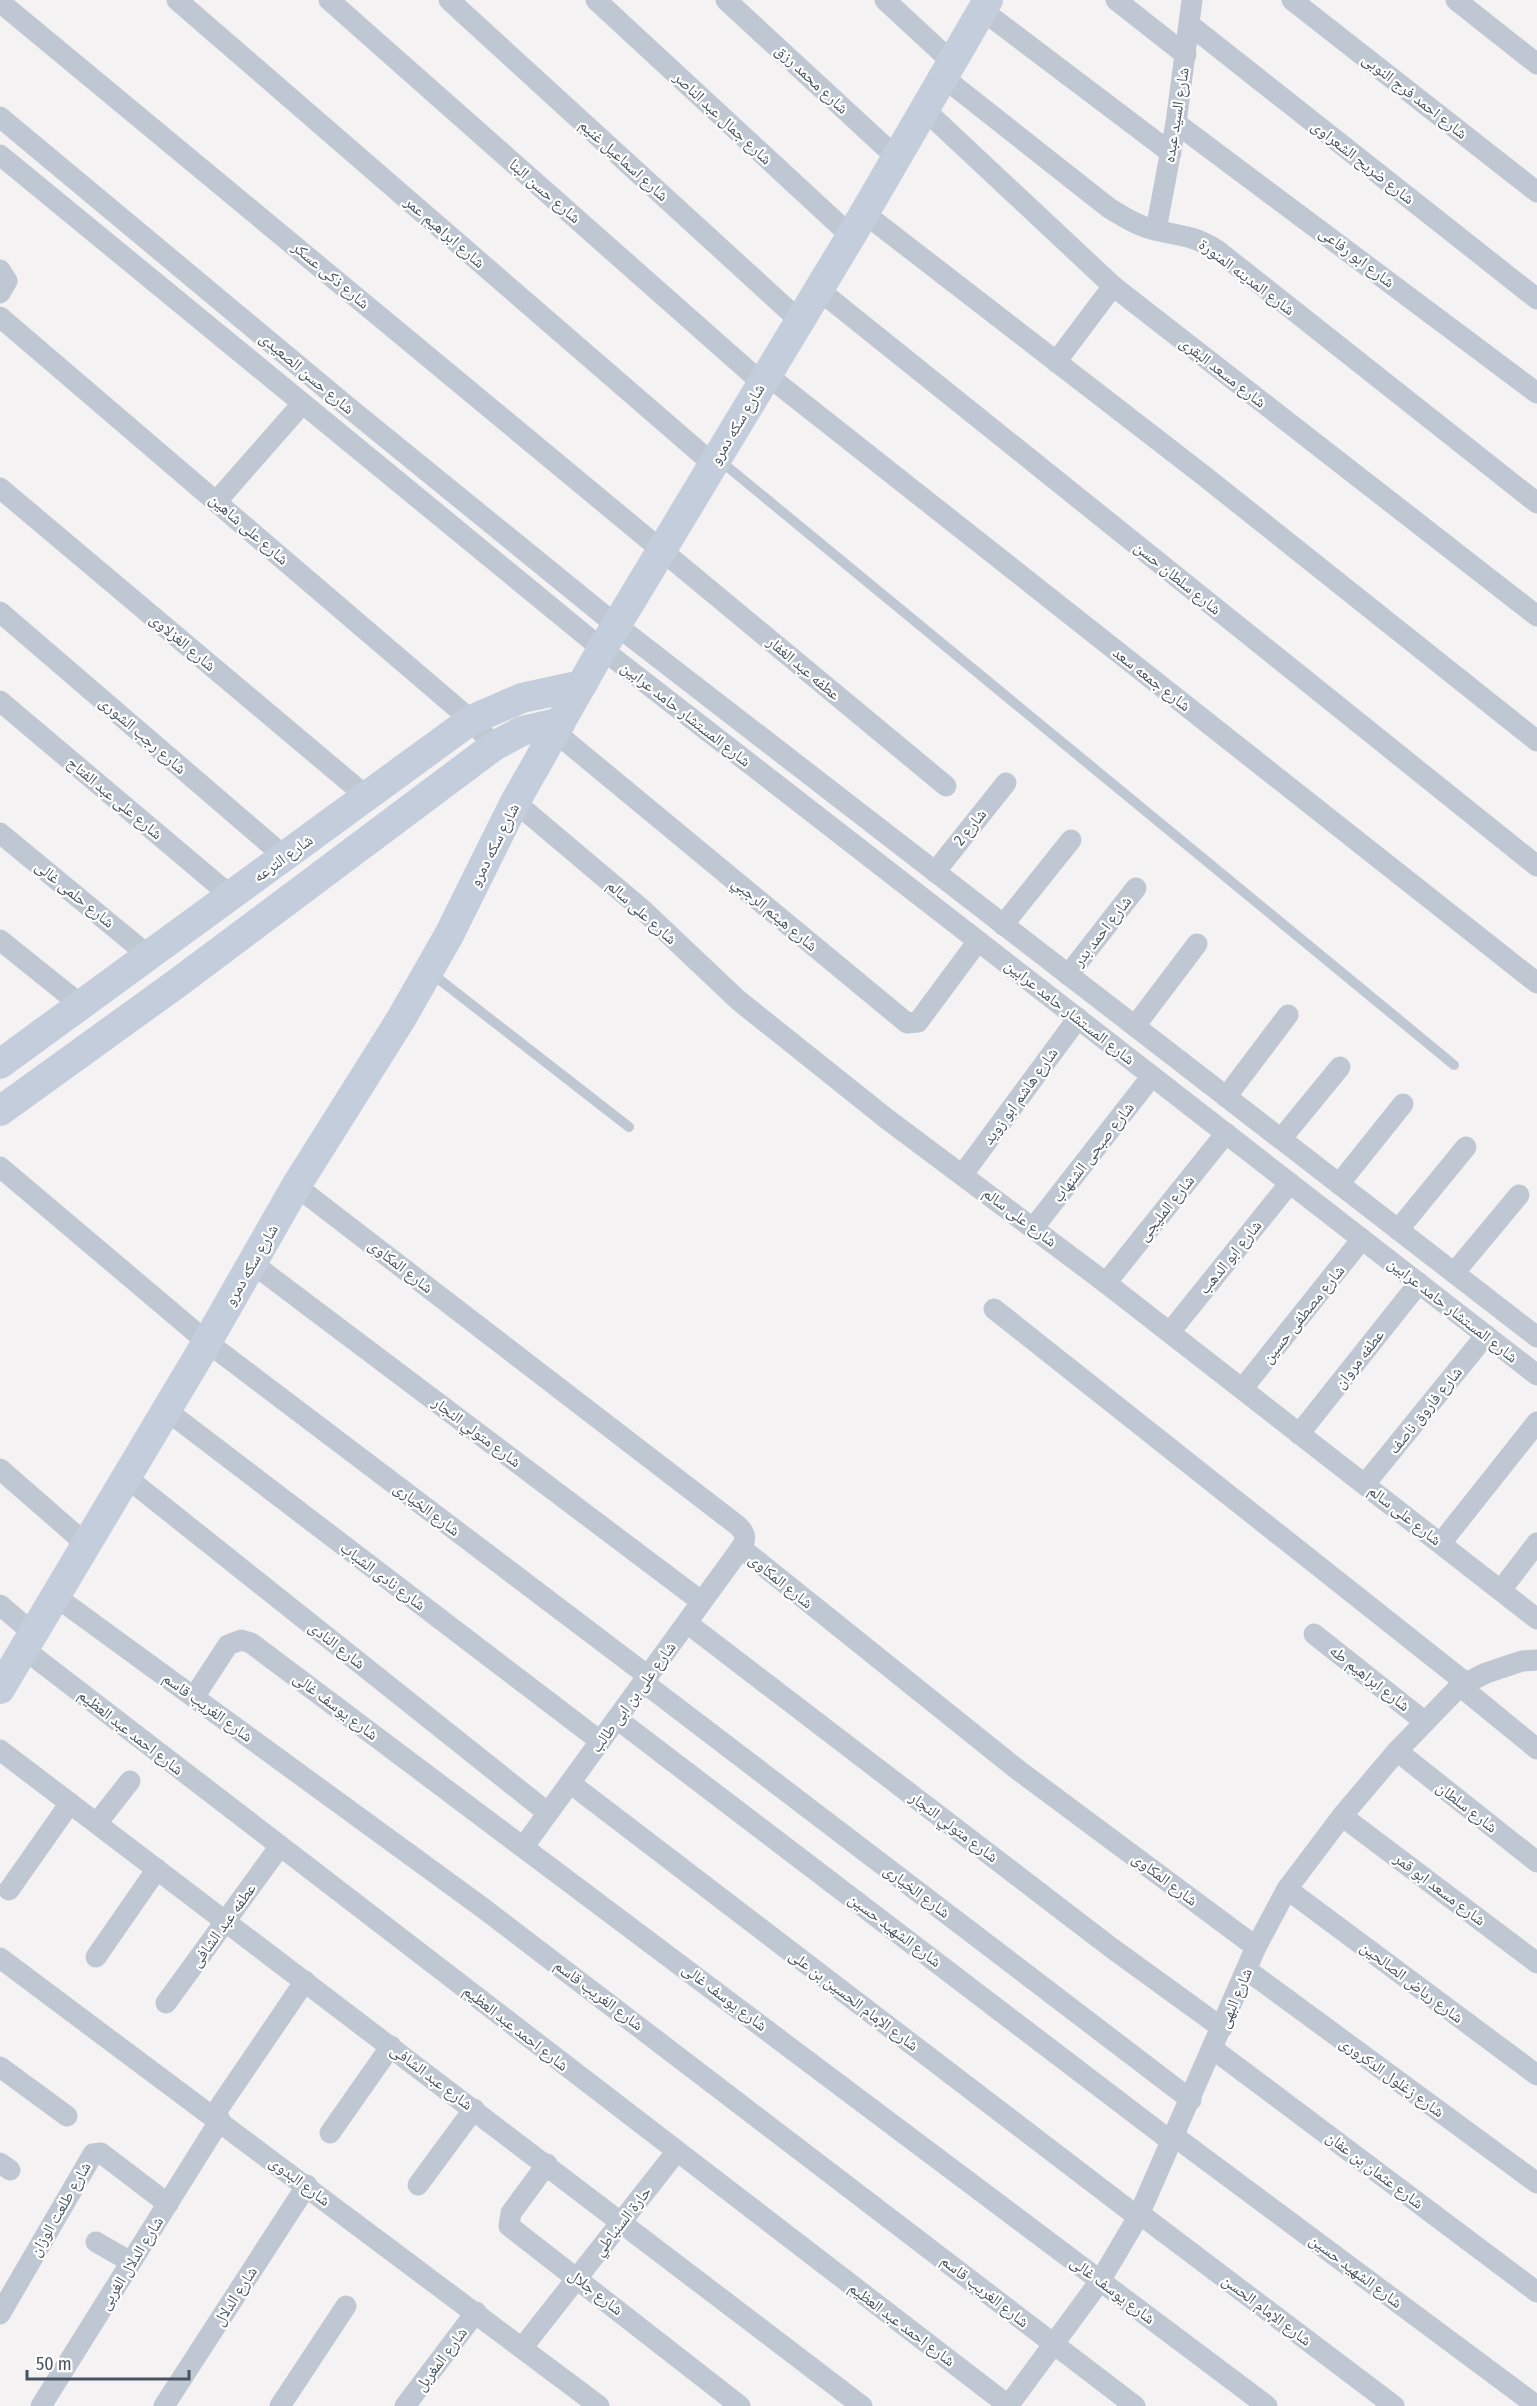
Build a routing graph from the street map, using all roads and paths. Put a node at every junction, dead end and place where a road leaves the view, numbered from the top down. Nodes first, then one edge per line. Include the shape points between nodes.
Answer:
1 (177, 0) edge
2 (329, 0) edge
3 (449, 0) edge
4 (596, 0) edge
5 (726, 0) edge
6 (885, 0) edge
7 (1116, 0) edge
8 (1192, 0) edge
9 (1292, 0) edge
10 (1456, 0) edge
11 (0, 2) edge
12 (985, 5) edge
13 (1190, 26) junction
14 (1185, 55) junction
15 (1537, 64) edge
16 (948, 69) junction
17 (925, 110) junction
18 (0, 117) edge
19 (1176, 123) junction
20 (1172, 153) junction
21 (0, 155) edge
22 (897, 158) junction
23 (1537, 192) edge
24 (858, 224) junction
25 (1156, 230) junction
26 (0, 270) edge
27 (1113, 286) junction
28 (819, 290) junction
29 (0, 293) edge
30 (1537, 299) edge
31 (0, 317) edge
32 (800, 321) junction
33 (1056, 362) junction
34 (764, 379) junction
35 (1537, 393) edge
36 (302, 404) junction
37 (348, 407) junction
38 (330, 427) junction
39 (715, 461) junction
40 (0, 488) edge
41 (216, 502) junction
42 (1537, 503) edge
43 (661, 549) junction
44 (0, 612) edge
45 (1537, 616) edge
46 (609, 637) junction
47 (582, 685) junction
48 (0, 701) edge
49 (471, 720) junction
50 (558, 727) junction
51 (1537, 741) edge
52 (494, 746) junction
53 (1006, 783) dead end
54 (946, 786) dead end
55 (366, 796) junction
56 (515, 802) junction
57 (0, 833) edge
58 (1071, 840) dead end
59 (285, 857) junction
60 (1537, 866) edge
61 (934, 872) junction
62 (1136, 888) dead end
63 (231, 896) junction
64 (1003, 925) junction
65 (0, 940) edge
66 (978, 941) junction
67 (1197, 944) dead end
68 (149, 956) junction
69 (428, 971) junction
70 (1068, 975) junction
71 (1537, 983) edge
72 (81, 1005) junction
73 (1288, 1015) dead end
74 (1078, 1018) junction
75 (1135, 1026) junction
76 (2, 1061) edge
77 (1454, 1065) dead end
78 (1340, 1067) dead end
79 (1152, 1076) junction
80 (1226, 1097) junction
81 (1403, 1104) dead end
82 (0, 1111) edge
83 (629, 1126) dead end
84 (1226, 1133) junction
85 (1281, 1139) junction
86 (1466, 1147) dead end
87 (0, 1167) edge
88 (963, 1174) junction
89 (1290, 1183) junction
90 (1339, 1184) junction
91 (296, 1186) junction
92 (1519, 1195) dead end
93 (1034, 1227) junction
94 (1398, 1230) junction
95 (1362, 1239) junction
96 (252, 1263) junction
97 (1454, 1273) junction
98 (1106, 1283) junction
99 (1419, 1283) junction
100 (994, 1309) dead end
101 (1170, 1332) junction
102 (1486, 1335) junction
103 (1537, 1337) edge
104 (207, 1342) junction
105 (1537, 1375) edge
106 (1243, 1388) junction
107 (166, 1410) junction
108 (1537, 1422) edge
109 (1299, 1434) junction
110 (0, 1469) edge
111 (126, 1478) junction
112 (1365, 1484) junction
113 (1441, 1543) junction
114 (1537, 1543) edge
115 (86, 1544) junction
116 (741, 1548) junction
117 (1501, 1590) junction
118 (55, 1596) junction
119 (702, 1602) junction
120 (0, 1605) edge
121 (1537, 1619) edge
122 (687, 1623) junction
123 (1314, 1634) dead end
124 (28, 1641) junction
125 (1537, 1660) edge
126 (646, 1679) junction
127 (1463, 1684) junction
128 (0, 1689) edge
129 (194, 1697) junction
130 (617, 1719) junction
131 (1425, 1722) junction
132 (600, 1741) junction
133 (1537, 1749) edge
134 (0, 1750) edge
135 (1398, 1751) junction
136 (130, 1781) dead end
137 (570, 1783) junction
138 (70, 1803) junction
139 (548, 1813) junction
140 (1342, 1816) junction
141 (97, 1823) junction
142 (280, 1846) junction
143 (524, 1846) junction
144 (1537, 1862) edge
145 (157, 1869) junction
146 (1287, 1889) junction
147 (9, 1890) dead end
148 (226, 1921) junction
149 (1256, 1947) junction
150 (96, 1957) dead end
151 (0, 1958) edge
152 (1537, 1963) edge
153 (1247, 1970) junction
154 (305, 1981) junction
155 (166, 2003) dead end
156 (1222, 2028) junction
157 (391, 2046) junction
158 (1214, 2049) junction
159 (0, 2067) edge
160 (1537, 2075) edge
161 (1191, 2100) junction
162 (474, 2109) junction
163 (68, 2116) dead end
164 (217, 2118) junction
165 (330, 2133) dead end
166 (1173, 2139) junction
167 (677, 2151) junction
168 (547, 2164) junction
169 (1537, 2183) edge
170 (307, 2185) junction
171 (418, 2186) dead end
172 (168, 2204) junction
173 (1139, 2216) junction
174 (622, 2221) junction
175 (96, 2242) dead end
176 (131, 2262) junction
177 (578, 2278) junction
178 (1100, 2281) junction
179 (1537, 2292) edge
180 (346, 2306) dead end
181 (476, 2312) junction
182 (0, 2314) edge
183 (1054, 2344) junction
184 (522, 2348) junction
185 (41, 2406) edge
186 (164, 2406) edge
187 (280, 2406) edge
188 (405, 2406) edge
189 (598, 2406) edge
190 (740, 2406) edge
191 (862, 2406) edge
192 (1008, 2406) edge
193 (1135, 2406) edge
194 (1267, 2406) edge
195 (1394, 2406) edge
196 (1537, 2406) edge

1 - 39 street, شارع ابراهيم عمر
2 - 34 street, شارع حسن البنا
3 - 32 street, شارع اسماعيل غنيم
4 - 24 street, شارع جمال عبد الناصر
5 - 22 street, شارع محمد رزق
6 - 16 street, شارع المدينه المنورة
7 - 14 street
8 - 13 street, شارع السيد عبده
9 - 23 street, شارع احمد فرج النوبى
10 - 15 street
11 - 43 street, شارع ذكى عسكر
12 - 16 main road, شارع سكه دمرو
12 - 20 street
13 - 14 street, شارع السيد عبده
13 - 30 street, شارع ضريح الشعراوى
14 - 19 street, شارع السيد عبده
16 - 17 main road, شارع سكه دمرو
16 - 25 street, شارع المدينه المنورة via 1109,208 1131,222
17 - 22 main road, شارع سكه دمرو
17 - 27 street, شارع مسعد البقرى
18 - 37 street, شارع حسن الصعيدى
19 - 20 street, شارع السيد عبده
19 - 35 street, شارع ابو رفاعى
20 - 25 street, شارع السيد عبده
21 - 36 street, شارع حسن الصعيدى
22 - 24 main road, شارع سكه دمرو
24 - 28 main road, شارع سكه دمرو
24 - 33 street, شارع جمال عبد الناصر
25 - 42 street, شارع المدينه المنورة via 1184,234 1217,250
26 - 29 street via 7,281
27 - 33 street
27 - 45 street, شارع مسعد البقرى
28 - 32 main road, شارع سكه دمرو
28 - 60 street, شارع سلطان حسن
31 - 41 street, شارع على شاهين
32 - 34 main road, شارع سكه دمرو
33 - 51 street, شارع جمال عبد الناصر
34 - 39 main road, شارع سكه دمرو
34 - 71 street, شارع جمعه سعد
36 - 38 street, شارع حسن الصعيدى
36 - 41 street
37 - 38 street
37 - 46 street, شارع حسن الصعيدى
38 - 46 street, شارع حسن الصعيدى
39 - 43 main road, شارع سكه دمرو
39 - 77 lane
40 - 55 street, شارع الغزلاوى
41 - 49 street, شارع على شاهين
43 - 46 main road, شارع سكه دمرو
43 - 54 street, عطفه عبد الغفار
44 - 59 street, شارع رجب الشورى
46 - 47 main road, شارع سكه دمرو
46 - 61 street, شارع المستشار حامد عرابين
46 - 66 street, شارع المستشار حامد عرابين
47 - 49 main road, شارع الترعه via 522,698
47 - 50 main road, شارع سكه دمرو
48 - 63 street, شارع على عبد الفتاح
49 - 52 street, شارع على شاهين
49 - 55 main road, شارع الترعه
50 - 52 main road via 522,731
50 - 56 main road, شارع سكه دمرو
50 - 66 street, شارع هيثم الرجبي via 907,1023 918,1022
52 - 82 main road
53 - 61 street, شارع 2
55 - 59 main road, شارع الترعه
56 - 69 main road, شارع سكه دمرو
56 - 88 street, شارع على سالم via 643,910 738,1000
57 - 68 street, شارع حلمى غالى
58 - 64 street
59 - 63 main road, شارع الترعه
61 - 64 street, شارع المستشار حامد عرابين
62 - 70 street, شارع احمد بدر
63 - 68 main road, شارع الترعه
64 - 70 street, شارع المستشار حامد عرابين
65 - 72 street
66 - 74 street, شارع المستشار حامد عرابين
67 - 75 street
68 - 72 main road, شارع الترعه
69 - 83 lane
69 - 91 main road, شارع سكه دمرو
70 - 75 street, شارع المستشار حامد عرابين
72 - 76 main road, شارع الترعه
73 - 80 street
74 - 79 street, شارع المستشار حامد عرابين
74 - 88 street, شارع هاشم ابو زويد
75 - 80 street, شارع المستشار حامد عرابين
78 - 85 street
79 - 84 street, شارع المستشار حامد عرابين
79 - 93 street, شارع صبحى الشنهاب
80 - 85 street, شارع المستشار حامد عرابين
81 - 90 street
84 - 89 street, شارع المستشار حامد عرابين
84 - 98 street, شارع المليجى
85 - 90 street, شارع المستشار حامد عرابين
86 - 94 street
87 - 104 street, شارع الخيارى
88 - 93 street, شارع على سالم
89 - 95 street, شارع المستشار حامد عرابين
89 - 101 street, شارع ابو الدهب
90 - 94 street, شارع المستشار حامد عرابين
91 - 96 main road, شارع سكه دمرو
91 - 116 street, شارع المكاوى via 737,1525 745,1535
92 - 97 street
93 - 98 street, شارع على سالم
94 - 97 street, شارع المستشار حامد عرابين
95 - 99 street, شارع المستشار حامد عرابين
95 - 106 street, شارع مصطفى حسين
96 - 104 main road, شارع سكه دمرو
96 - 119 street, شارع متولي النجار
97 - 103 street, شارع المستشار حامد عرابين
98 - 101 street, شارع على سالم
99 - 102 street, شارع المستشار حامد عرابين
99 - 109 street, عطفه مروان
100 - 127 street
101 - 106 street, شارع على سالم
102 - 105 street, شارع المستشار حامد عرابين
102 - 112 street, شارع فاروق ناصف
104 - 107 main road, شارع سكه دمرو
104 - 126 street, شارع الخيارى
106 - 109 street, شارع على سالم
107 - 111 main road, شارع سكه دمرو
107 - 132 street, شارع نادى الشباب
108 - 113 street
109 - 112 street, شارع على سالم
110 - 115 street
111 - 115 main road, شارع سكه دمرو
111 - 139 street, شارع النادى
112 - 113 street, شارع على سالم
113 - 117 street, شارع على سالم
114 - 117 street
115 - 118 main road, شارع سكه دمرو
116 - 119 street, شارع على بن ابى طالب
116 - 149 street, شارع المكاوى via 1018,1770
117 - 121 street, شارع على سالم
118 - 124 main road, شارع سكه دمرو
118 - 129 street, شارع الغريب قاسم
119 - 122 street, شارع على بن ابى طالب
120 - 124 street, شارع احمد عبد العظيم
122 - 126 street, شارع على بن ابى طالب
122 - 156 street, شارع متولي النجار
123 - 131 street, شارع ابراهيم طه
124 - 128 main road, شارع سكه دمرو
124 - 142 street, شارع احمد عبد العظيم
125 - 127 street, شارع البهى via 1513,1664
126 - 130 street, شارع على بن ابى طالب
126 - 161 street, شارع الخيارى
127 - 131 street, شارع البهى
127 - 133 street
129 - 143 street, شارع يوسف غالى via 228,1645 241,1640 251,1643
129 - 183 street, شارع الغريب قاسم via 588,1986
130 - 132 street, شارع على بن ابى طالب
130 - 166 street, شارع الشهيد حسين
131 - 135 street, شارع البهى
132 - 137 street, شارع على بن ابى طالب
134 - 138 street, شارع عبد الشافى
135 - 140 street, شارع البهى
135 - 144 street, شارع سلطان
136 - 141 street
137 - 139 street, شارع على بن ابى طالب
137 - 173 street, شارع الإمام الحسين بن على
138 - 141 street, شارع عبد الشافى
138 - 147 street
139 - 143 street, شارع على بن ابى طالب
140 - 146 street, شارع البهى
140 - 152 street, شارع مسعد ابو قمر
141 - 145 street, شارع عبد الشافى
142 - 148 street, عطفه عبد الشافى
142 - 167 street, شارع احمد عبد العظيم
143 - 178 street, شارع يوسف غالى
145 - 148 street, شارع عبد الشافى
145 - 150 street
146 - 149 street, شارع البهى
146 - 160 street, شارع رياض الصالحين
148 - 154 street, شارع عبد الشافى
148 - 155 street, عطفه عبد الشافى
149 - 153 street, شارع البهى
151 - 164 street, شارع البدوى
153 - 156 street, شارع البهى
153 - 169 street, شارع زغلول الدكرورى
154 - 157 street, شارع عبد الشافى
154 - 164 street, شارع الدلال الغربى
156 - 158 street, شارع البهى
157 - 162 street, شارع عبد الشافى
157 - 165 street
158 - 161 street, شارع البهى
158 - 179 street, شارع عثمان بن عفان
159 - 163 street
161 - 166 street, شارع البهى
162 - 168 street, شارع عبد الشافى
162 - 171 street
164 - 170 street, شارع البدوى
164 - 172 street, شارع الدلال الغربى
166 - 173 street, شارع البهى
166 - 196 street, شارع الشهيد حسين
167 - 174 street, حارة السنباطي
167 - 192 street, شارع احمد عبد العظيم
168 - 174 street, شارع عبد الشافى
168 - 177 street, شارع جلال via 511,2213 509,2226
170 - 181 street, شارع البدوى
170 - 186 street, شارع الدلال
172 - 176 street, شارع الدلال الغربى
172 - 182 street, شارع طلعت الوزان via 101,2153 93,2154
173 - 178 street, شارع البهى
173 - 195 street, شارع الإمام الحسن
174 - 177 street, حارة السنباطي
174 - 191 street, شارع عبد الشافى
175 - 176 street
176 - 185 street, شارع الدلال الغربى
177 - 184 street, حارة السنباطي
177 - 190 street, شارع جلال
178 - 183 street, شارع البهى
178 - 194 street, شارع يوسف غالى
180 - 187 street
181 - 184 street, شارع البدوى
181 - 188 street, شارع المغربل
183 - 192 street, شارع البهى
183 - 193 street, شارع الغريب قاسم
184 - 189 street, شارع البدوى

